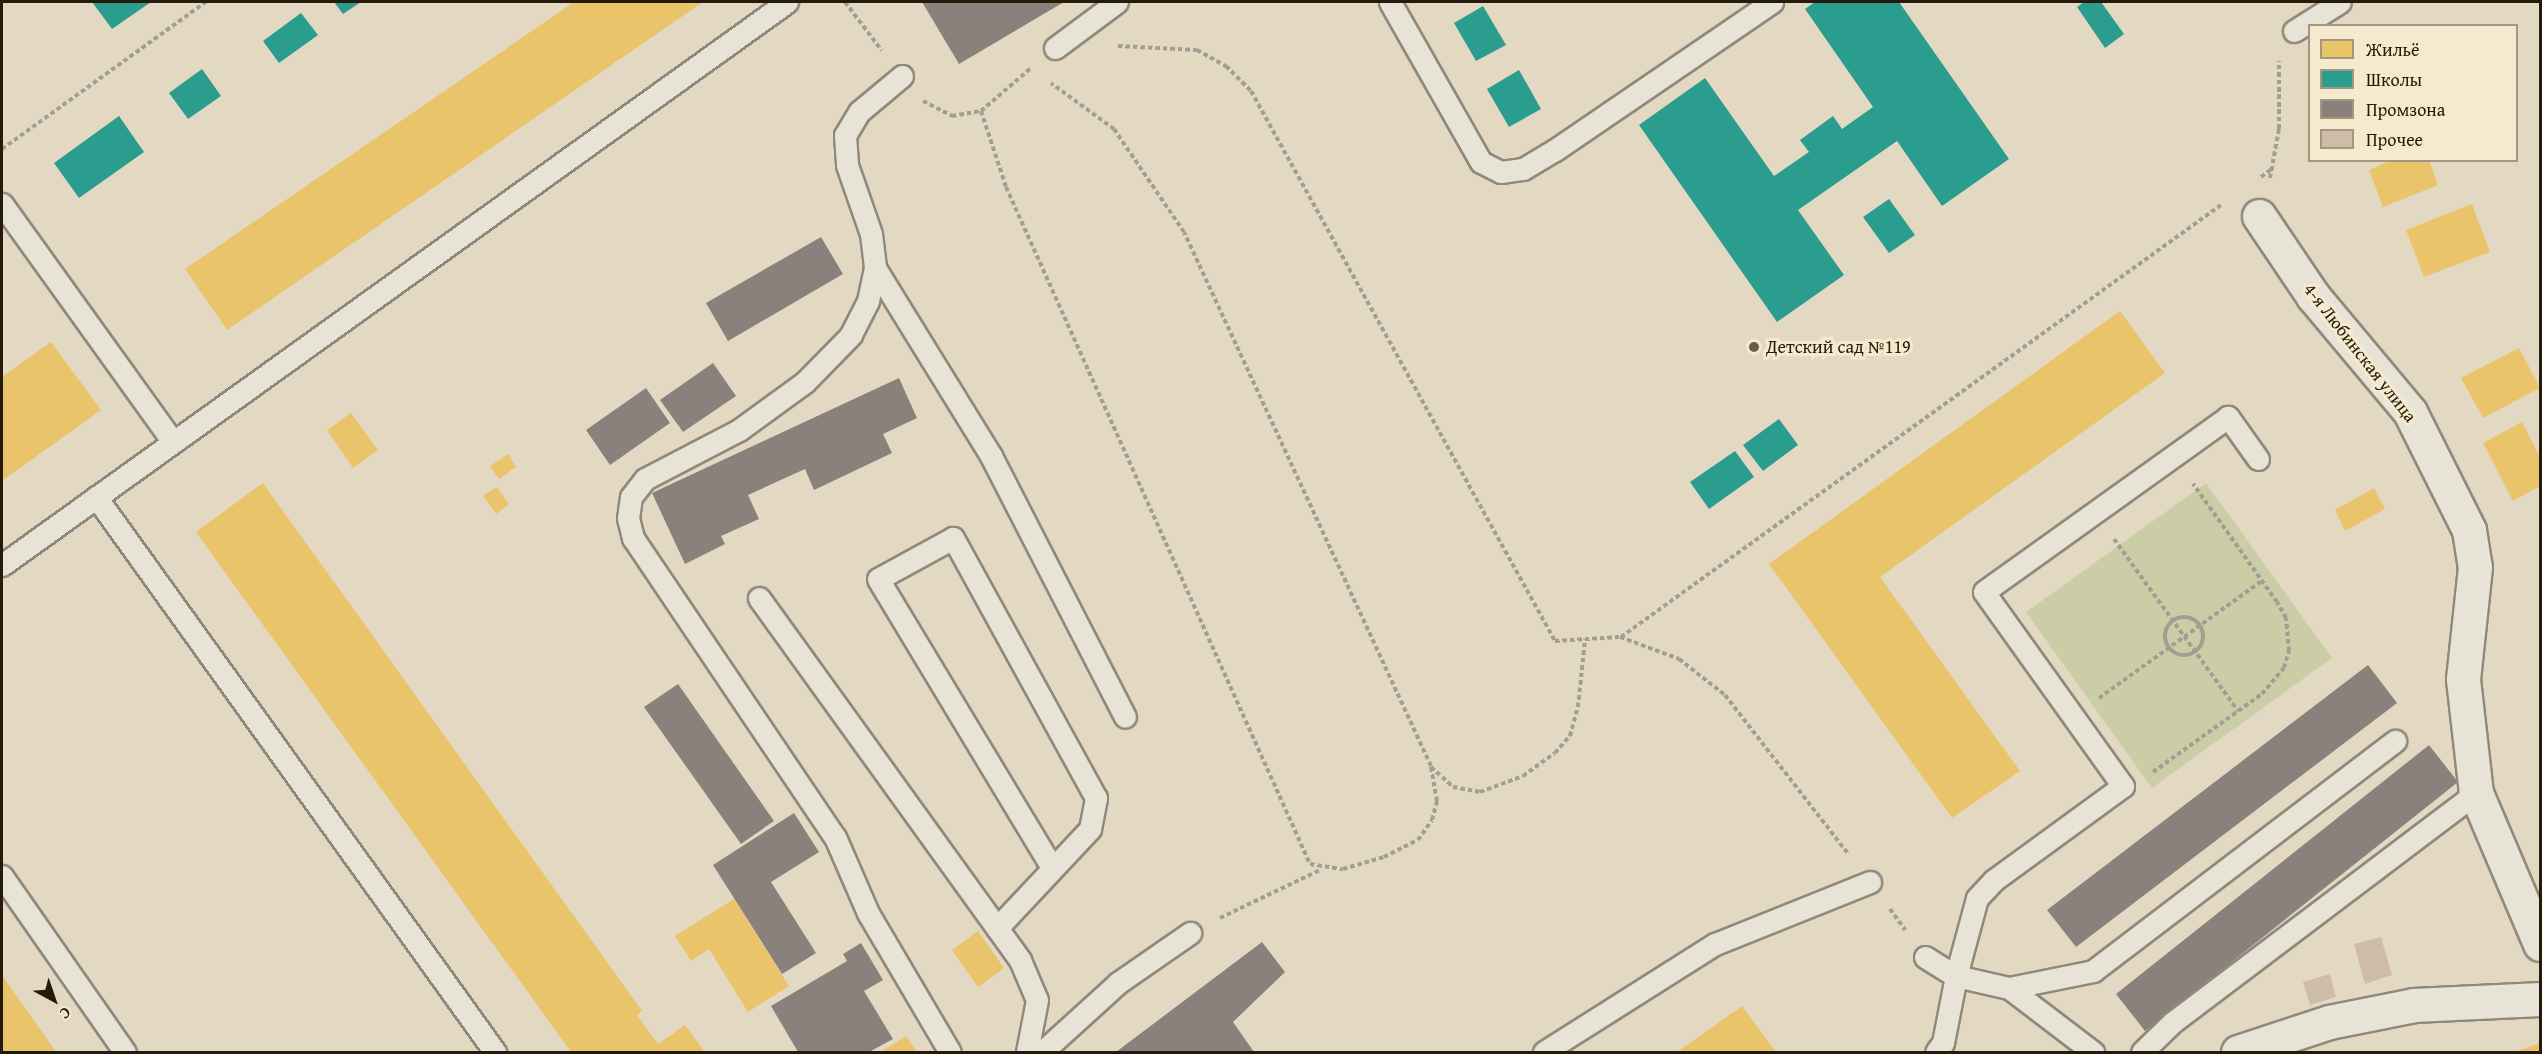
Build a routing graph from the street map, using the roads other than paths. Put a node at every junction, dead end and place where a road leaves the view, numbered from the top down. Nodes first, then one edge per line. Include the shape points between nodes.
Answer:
1 (787, 2) edge
2 (1117, 2) edge
3 (1390, 2) edge
4 (1772, 2) edge
5 (2340, 2) edge
6 (2294, 31) road end
7 (1055, 48) road end
8 (902, 76) road end
9 (2, 204) edge
10 (2259, 216) road end
11 (875, 268) junction
12 (173, 442) junction
13 (2258, 459) dead end
14 (96, 497) junction
15 (2, 565) edge
16 (759, 598) dead end
17 (1125, 717) dead end
18 (2395, 741) dead end
19 (2476, 793) junction
20 (1052, 867) junction
21 (2, 876) edge
22 (1870, 882) road end
23 (997, 928) junction
24 (1190, 933) road end
25 (2541, 944) edge
26 (1924, 957) road end
27 (1956, 976) junction
28 (2009, 988) junction
29 (2541, 999) edge
30 (125, 1053) edge
31 (495, 1053) edge
32 (950, 1053) edge
33 (1027, 1053) edge
34 (1042, 1053) edge
35 (1544, 1053) edge
36 (1936, 1053) edge
37 (2093, 1053) edge
38 (2142, 1053) edge
39 (2238, 1053) edge

1 - 12 lane
2 - 7 lane
3 - 4 lane via 1481,162 1501,172 1523,169 1555,150
5 - 6 lane
8 - 11 lane via 859,112 845,135 846,165 871,234
9 - 12 lane
10 - 19 street, 4-я Любинская улица via 2313,296 2410,412 2469,530 2475,567 2463,679
11 - 17 lane via 990,456
11 - 32 lane via 868,301 851,335 805,382 739,430 645,479 631,497 628,518 633,538 835,837 868,912
12 - 14 lane
13 - 27 lane via 2228,417 1984,592 2123,786 1994,880 1977,898
14 - 15 lane
14 - 31 lane
16 - 23 lane
18 - 28 lane via 2093,972
19 - 25 street, 4-я Любинская улица
19 - 38 lane via 2173,1022
20 - 20 lane via 878,579 952,538 1096,798 1090,829
20 - 23 lane
21 - 30 lane
22 - 35 lane via 1715,945
23 - 33 lane via 1020,960 1037,1000
24 - 34 lane via 1118,983
26 - 27 lane
27 - 28 lane
27 - 36 lane via 1943,1042
28 - 37 lane
29 - 39 street via 2414,1005 2329,1022

